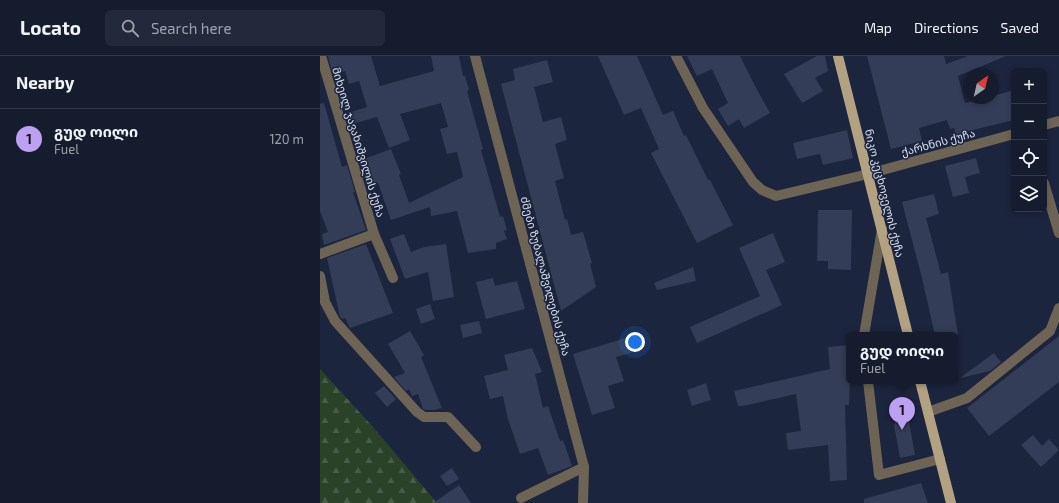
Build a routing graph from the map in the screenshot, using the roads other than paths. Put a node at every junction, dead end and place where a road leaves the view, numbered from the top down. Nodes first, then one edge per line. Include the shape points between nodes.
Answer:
1 (321, 56) edge
2 (475, 56) edge
3 (676, 56) edge
4 (838, 56) edge
5 (1059, 121) edge
6 (1047, 124) edge
7 (1011, 135) edge
8 (868, 174) junction
9 (1047, 190) edge
10 (1055, 208) edge
11 (882, 229) junction
12 (1059, 233) edge
13 (374, 234) junction
14 (320, 254) edge
15 (320, 276) edge
16 (393, 278) dead end
17 (1059, 308) edge
18 (865, 332) edge
19 (907, 332) edge
20 (868, 384) edge
21 (921, 384) edge
22 (928, 412) junction
23 (476, 447) dead end
24 (940, 459) junction
25 (584, 467) junction
26 (521, 498) dead end
27 (583, 503) edge
28 (951, 503) edge

1 - 13 street, მიხეილ ჯავახიშვილის ქუჩა
2 - 25 street, ძმები ზუბალაშვილების ქუჩა
3 - 8 street, ქარხნის ქუჩა via 703,108 753,182 762,190 776,196
4 - 8 main road, ნიკო კეცხოველის ქუჩა
5 - 6 street
7 - 8 street, ქარხნის ქუჩა
8 - 11 main road, ნიკო კეცხოველის ქუჩა
9 - 10 street
10 - 12 street
11 - 18 street
11 - 19 main road, ნიკო კეცხოველის ქუჩა
13 - 14 street, მიხეილ ჯავახიშვილის ქუჩა
13 - 16 street, მიხეილ ჯავახიშვილის ქუჩა
15 - 23 street via 325,302 334,321 424,417 448,417
17 - 22 street via 1050,331 967,398
20 - 24 street via 880,475
21 - 22 main road
22 - 24 main road
24 - 28 main road
25 - 26 street
25 - 27 street, ძმები ზუბალაშვილების ქუჩა

